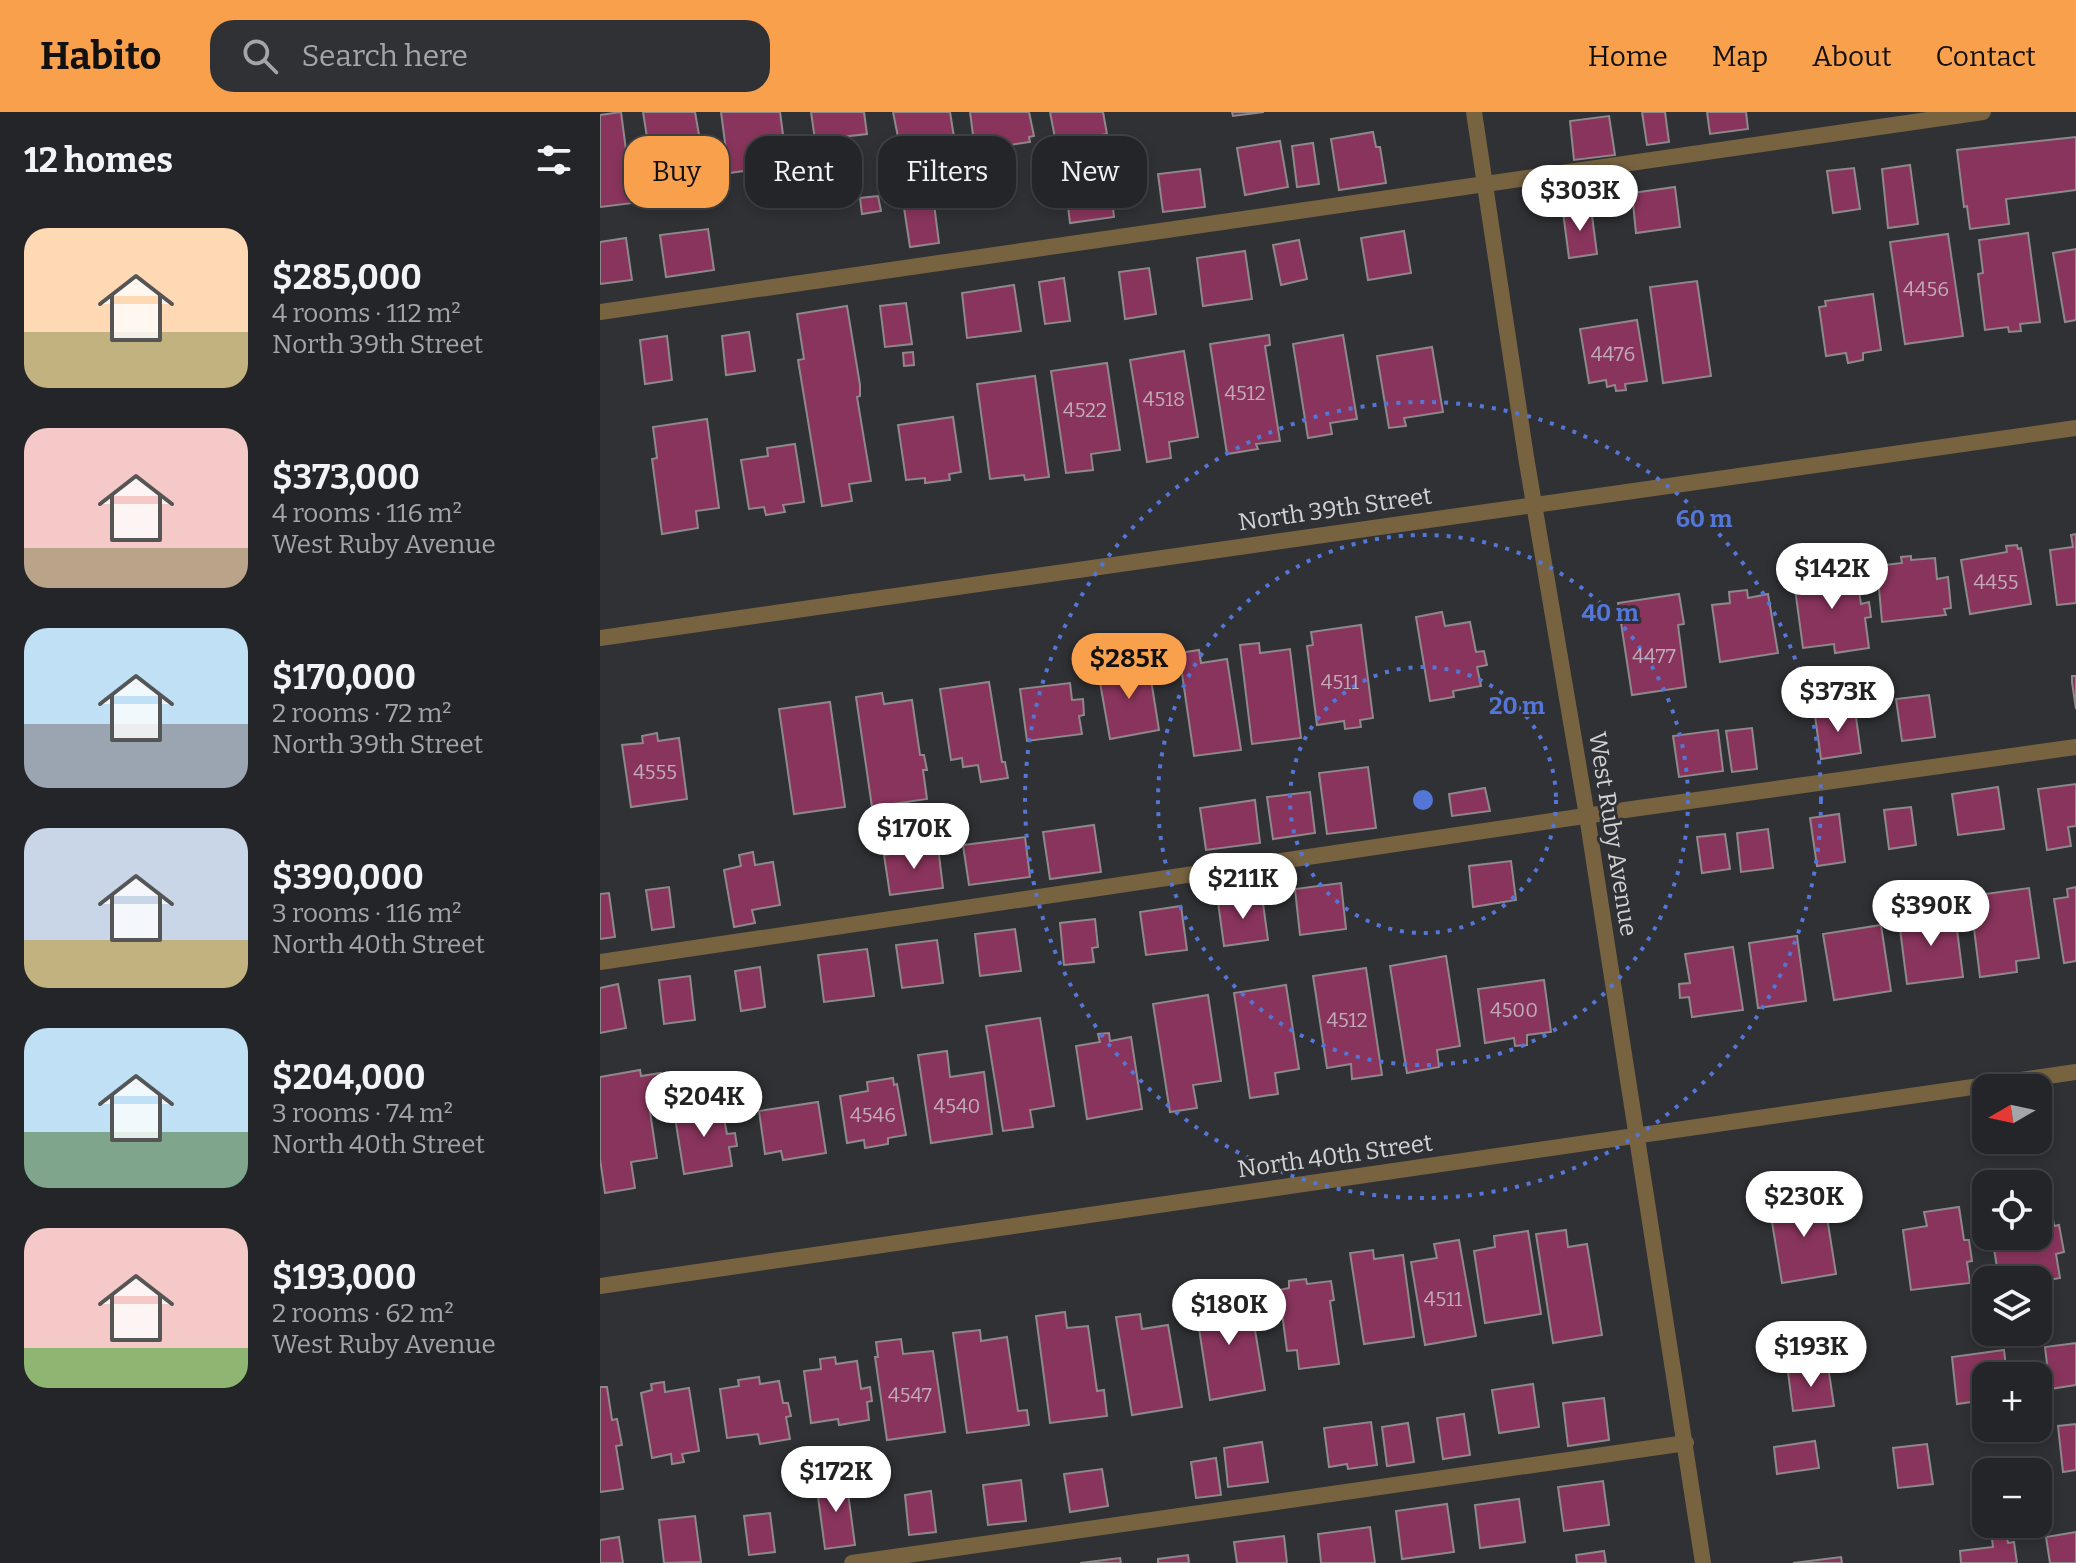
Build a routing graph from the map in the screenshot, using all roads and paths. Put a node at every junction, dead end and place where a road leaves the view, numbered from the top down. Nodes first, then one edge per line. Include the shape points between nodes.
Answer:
1 (1474, 112) edge
2 (1983, 112) edge
3 (1485, 184) junction
4 (600, 312) edge
5 (2076, 428) edge
6 (1534, 505) junction
7 (600, 638) edge
8 (2076, 747) edge
9 (1587, 816) junction
10 (600, 962) edge
11 (2076, 1072) edge
12 (1636, 1136) junction
13 (600, 1286) edge
14 (1686, 1443) junction
15 (852, 1563) edge
16 (1703, 1563) edge

1 - 3 street, West Ruby Avenue
2 - 3 street
3 - 4 street
3 - 6 street, West Ruby Avenue
5 - 6 street, North 39th Street
6 - 7 street, North 39th Street
6 - 9 street, West Ruby Avenue
8 - 9 street
9 - 10 street
9 - 12 street, West Ruby Avenue
11 - 12 street, North 40th Street
12 - 13 street, North 40th Street
12 - 14 street, West Ruby Avenue
14 - 15 street
14 - 16 street, West Ruby Avenue

